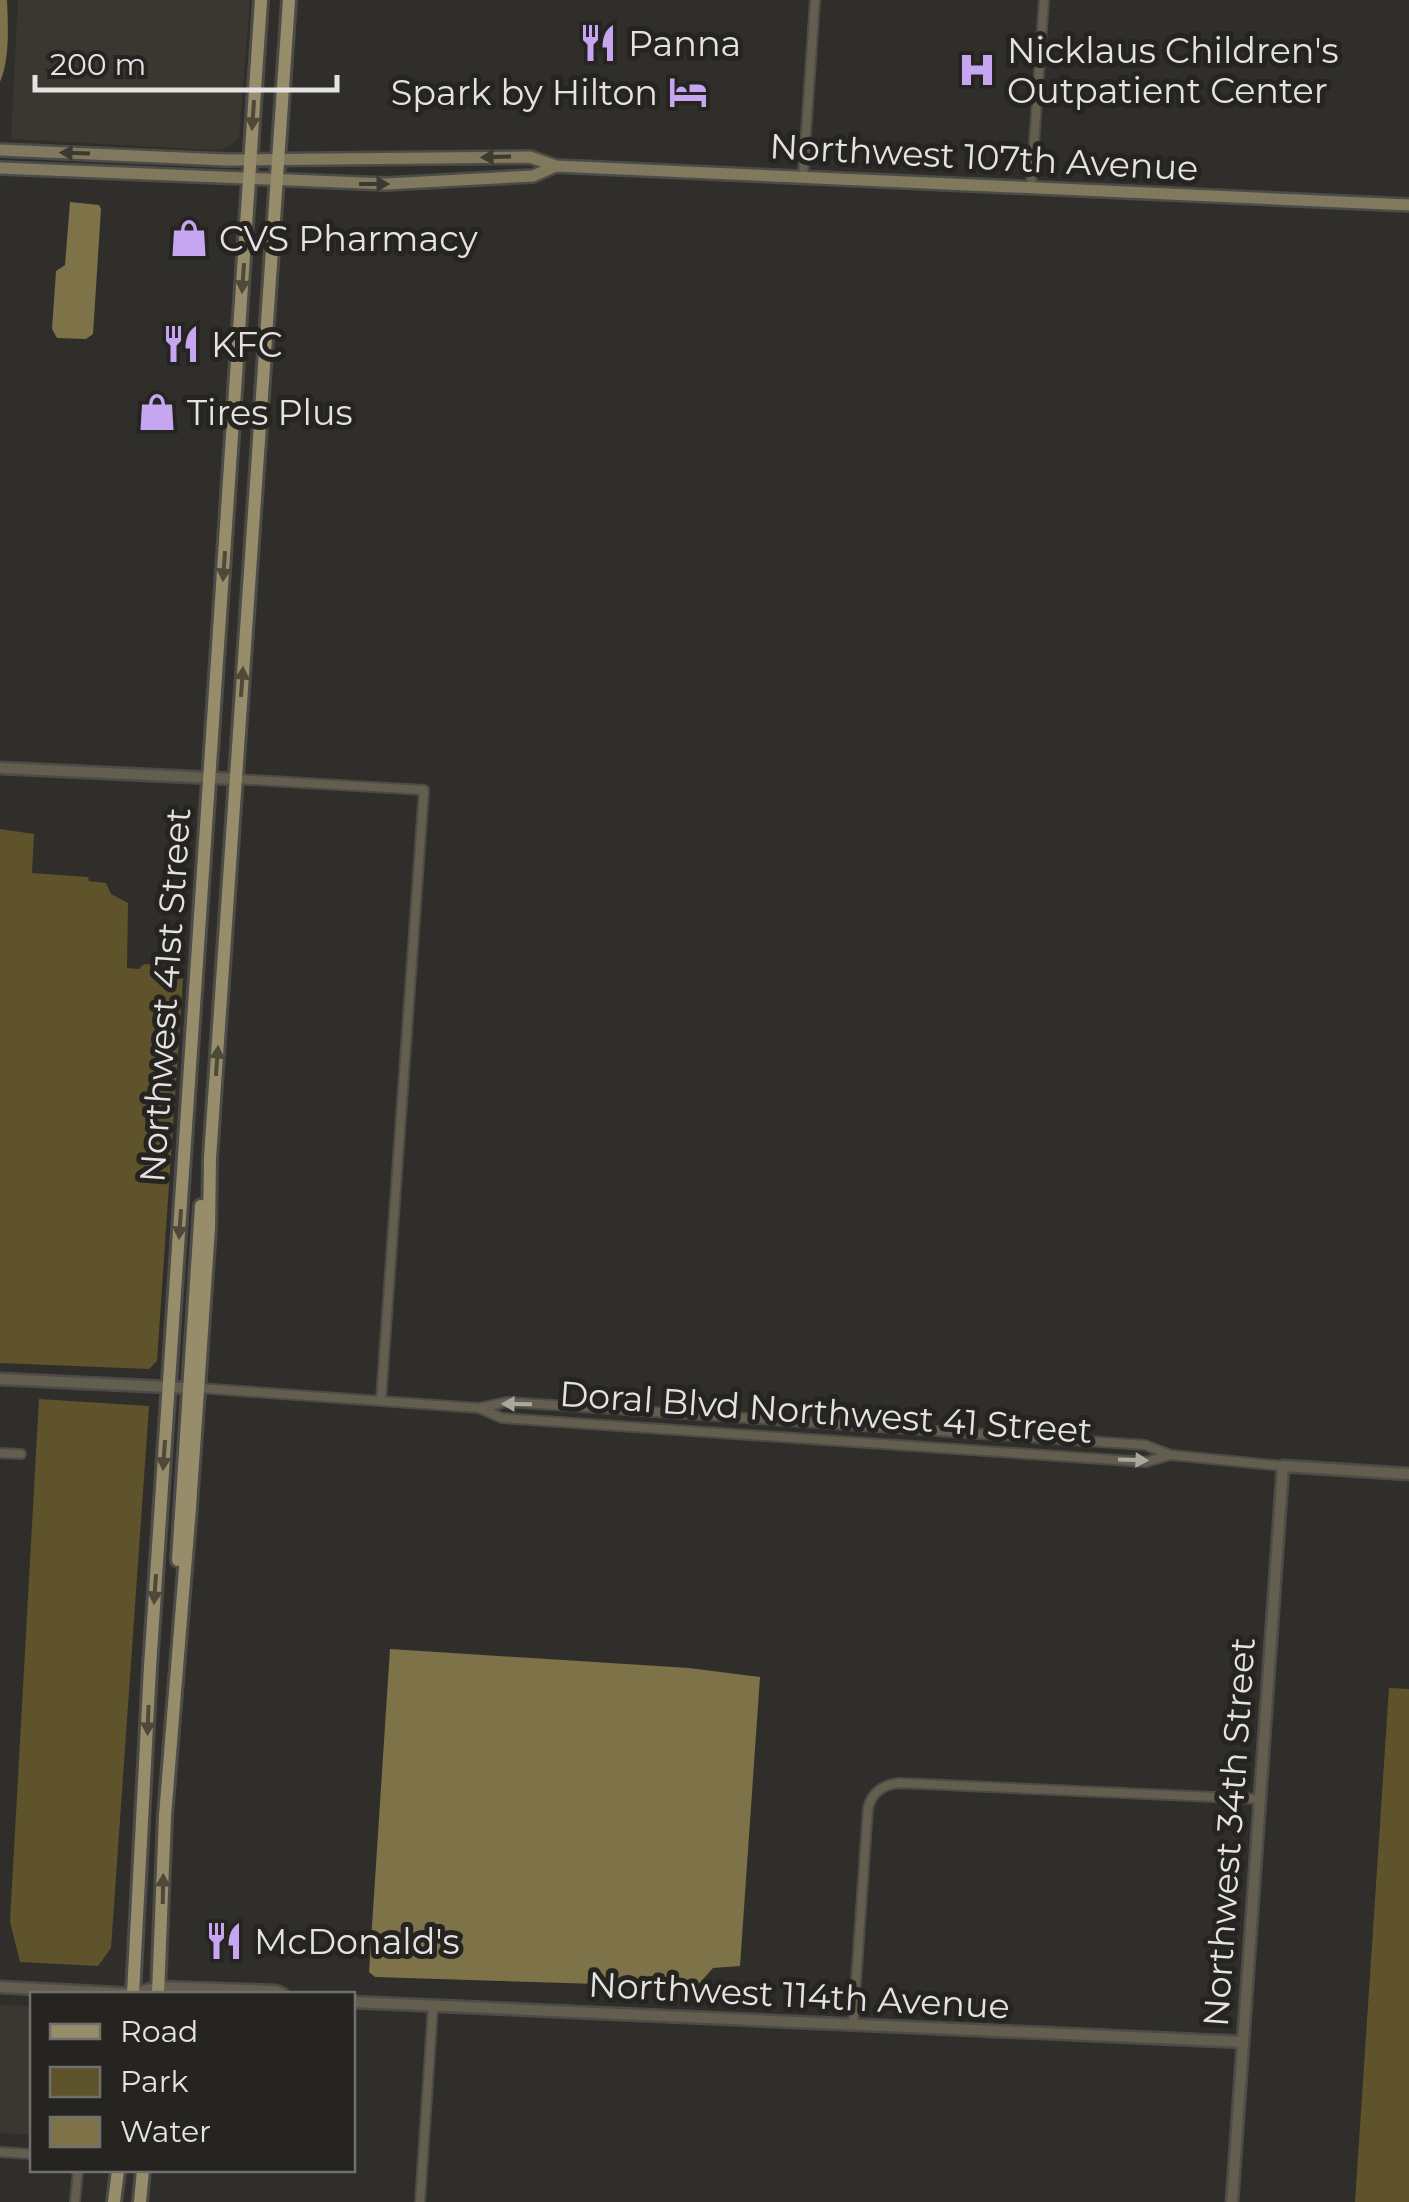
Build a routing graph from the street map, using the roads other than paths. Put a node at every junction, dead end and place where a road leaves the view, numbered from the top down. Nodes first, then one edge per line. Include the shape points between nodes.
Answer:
1 (261, 0) edge
2 (289, 0) edge
3 (815, 0) edge
4 (1044, 0) edge
5 (0, 150) edge
6 (278, 159) junction
7 (250, 160) junction
8 (556, 166) junction
9 (0, 168) edge
10 (803, 177) junction
11 (249, 181) junction
12 (276, 181) junction
13 (1031, 187) junction
14 (1409, 205) edge
15 (0, 768) edge
16 (210, 777) junction
17 (236, 779) junction
18 (0, 1379) edge
19 (169, 1386) junction
20 (193, 1388) junction
21 (380, 1400) junction
22 (479, 1408) junction
23 (0, 1453) edge
24 (20, 1454) dead end
25 (1170, 1455) junction
26 (1282, 1466) junction
27 (1409, 1474) edge
28 (144, 1786) junction
29 (1259, 1800) junction
30 (165, 1816) junction
31 (0, 1987) edge
32 (158, 1990) edge
33 (96, 1992) edge
34 (134, 1992) edge
35 (276, 1992) edge
36 (355, 2002) edge
37 (433, 2006) junction
38 (853, 2025) junction
39 (1243, 2042) junction
40 (0, 2152) edge
41 (30, 2154) edge
42 (78, 2172) edge
43 (118, 2172) edge
44 (143, 2172) edge
45 (74, 2202) edge
46 (114, 2202) edge
47 (140, 2202) edge
48 (420, 2202) edge
49 (1232, 2202) edge

1 -> 7 main road, Northwest 41st Street
2 - 6 main road, Northwest 41st Street
3 - 10 street
4 - 13 street
7 -> 5 main road, Northwest 107th Avenue
6 - 7 main road, Northwest 107th Avenue
8 -> 6 main road, Northwest 107th Avenue via 513,157
6 - 12 main road, Northwest 41st Street
7 - 11 main road, Northwest 41st Street
8 - 10 main road, Northwest 107th Avenue
12 -> 8 main road, Northwest 107th Avenue via 446,182 533,176
9 - 11 main road, Northwest 107th Avenue
10 - 13 main road, Northwest 107th Avenue
11 - 12 main road, Northwest 107th Avenue
11 -> 16 main road, Northwest 41st Street
17 -> 12 main road, Northwest 41st Street
13 - 14 main road, Northwest 107th Avenue
15 - 16 street
16 - 17 street
16 -> 19 main road, Northwest 41st Street
20 -> 17 main road, Northwest 41st Street
17 - 21 street via 424,790
18 - 19 street
19 - 20 street
19 -> 28 main road, Northwest 41st Street
20 - 21 street, Doral Blvd Northwest 41 Street
20 - 30 main road, Northwest 41st Street
21 - 22 street, Doral Blvd Northwest 41 Street
25 -> 22 street, Doral Blvd Northwest 41 Street via 1145,1445 1032,1437 507,1402
22 -> 25 street, Doral Blvd Northwest 41 Street via 502,1418 1146,1462
23 - 24 street
25 - 26 street, Doral Blvd Northwest 41 Street
26 - 27 street
26 - 29 street, Northwest 34th Street
28 - 30 main road
28 - 34 main road, Northwest 41st Street
29 - 38 street via 889,1784 868,1808
29 - 39 street, Northwest 34th Street
32 -> 30 main road, Northwest 41st Street
31 - 33 street
32 - 35 street
36 - 37 street, Northwest 114th Avenue
37 - 38 street, Northwest 114th Avenue
37 - 48 street
38 - 39 street, Northwest 114th Avenue
39 - 49 street, Northwest 34th Street
40 - 41 street
42 - 45 street
43 - 46 main road
44 - 47 main road

